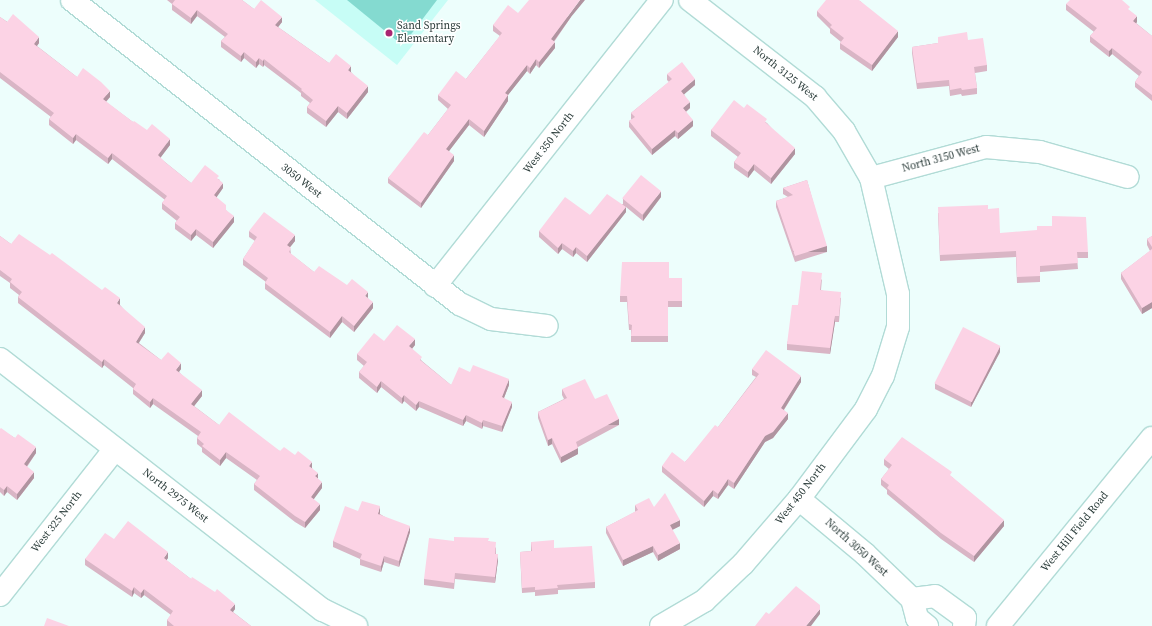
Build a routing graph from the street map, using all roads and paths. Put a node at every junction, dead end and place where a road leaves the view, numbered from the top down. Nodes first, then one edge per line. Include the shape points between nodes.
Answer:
1 (72, 0) edge
2 (662, 0) edge
3 (690, 0) edge
4 (1128, 177) dead end
5 (871, 178) junction
6 (436, 286) junction
7 (547, 326) dead end
8 (898, 327) joint
9 (0, 359) edge
10 (1152, 438) edge
11 (115, 449) junction
12 (799, 498) junction
13 (0, 596) edge
14 (912, 599) junction
15 (356, 626) edge
16 (661, 626) edge
17 (927, 626) edge
18 (964, 626) edge
19 (998, 626) edge

1 - 6 street, 3050 West
2 - 6 street, West 350 North
3 - 5 street, North 3125 West via 815,97 844,131
4 - 5 street, North 3150 West via 1040,152 986,147
5 - 8 street, North 3125 West via 898,294
6 - 7 street, 3050 West via 460,304 491,319
8 - 12 street, West 450 North via 883,376 866,409
9 - 11 street, North 2975 West
10 - 19 street, West Hill Field Road
11 - 13 street, West 325 North
11 - 15 street, North 2975 West via 323,610
12 - 14 street, North 3050 West via 865,554
12 - 16 street, West 450 North via 743,564 704,601
14 - 17 street via 917,618
14 - 18 street via 935,596 965,618

